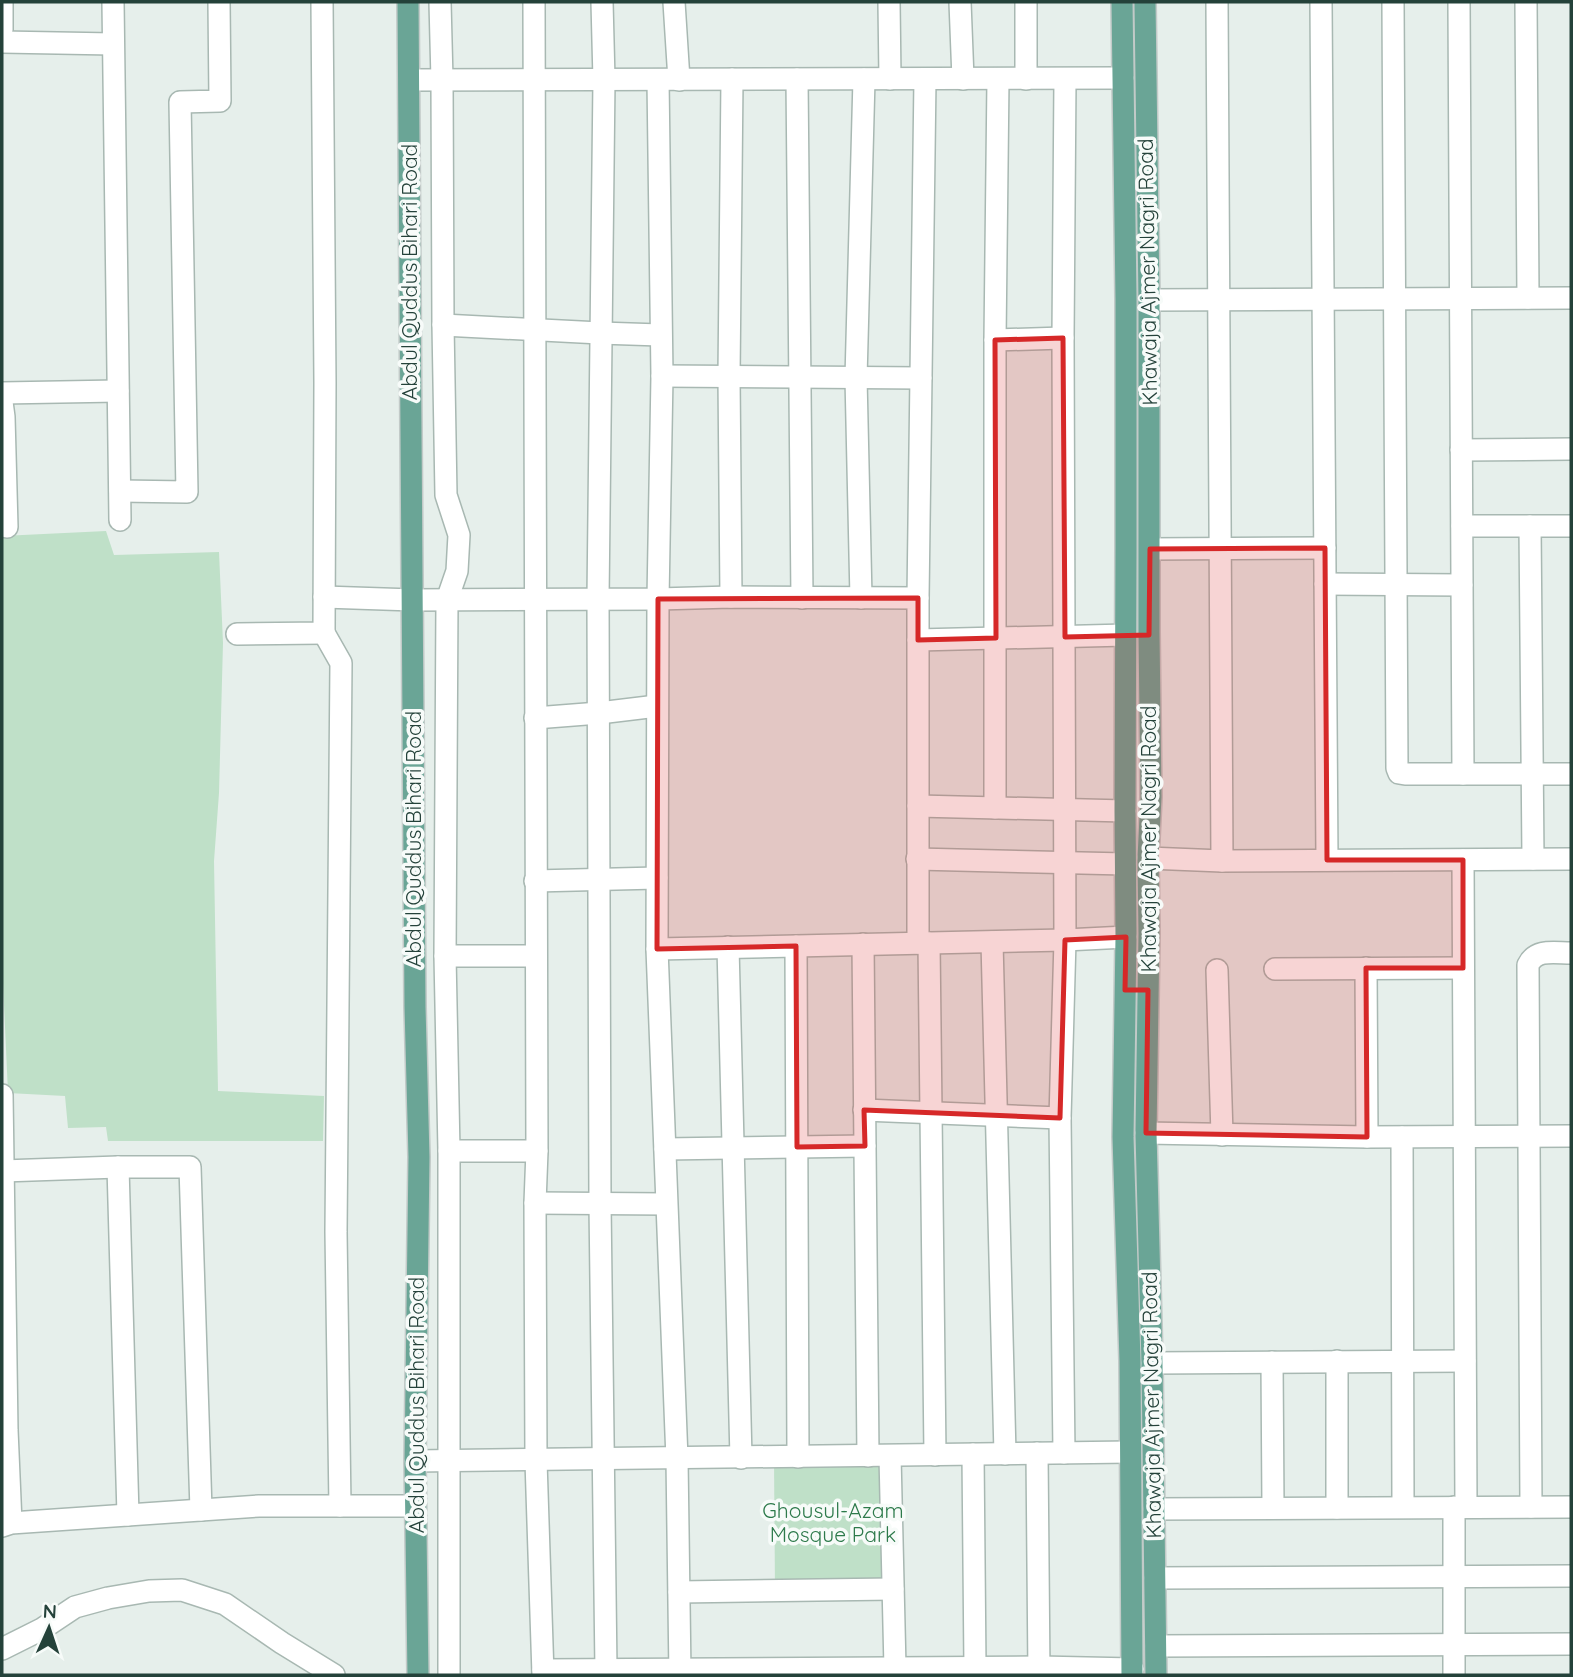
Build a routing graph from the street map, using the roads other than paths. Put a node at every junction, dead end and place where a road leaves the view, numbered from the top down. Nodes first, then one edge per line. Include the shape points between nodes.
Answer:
1 (2, 2) edge
2 (113, 2) edge
3 (219, 2) edge
4 (322, 2) edge
5 (408, 2) edge
6 (440, 2) edge
7 (534, 2) edge
8 (602, 2) edge
9 (674, 2) edge
10 (889, 2) edge
11 (960, 2) edge
12 (1026, 2) edge
13 (1122, 2) edge
14 (1145, 2) edge
15 (1217, 2) edge
16 (1321, 2) edge
17 (1393, 2) edge
18 (1459, 2) edge
19 (1526, 2) edge
20 (2, 30) edge
21 (2, 43) edge
22 (113, 44) junction
23 (1123, 78) junction
24 (732, 79) junction
25 (797, 79) junction
26 (864, 79) junction
27 (890, 79) junction
28 (925, 79) junction
29 (963, 79) junction
30 (998, 79) junction
31 (1026, 79) junction
32 (1065, 79) junction
33 (409, 80) junction
34 (442, 80) junction
35 (535, 80) junction
36 (604, 80) junction
37 (668, 80) junction
38 (1528, 298) junction
39 (1571, 298) edge
40 (1323, 299) junction
41 (1395, 299) junction
42 (1460, 299) junction
43 (1149, 300) junction
44 (1218, 300) junction
45 (443, 325) junction
46 (534, 330) junction
47 (600, 333) junction
48 (660, 335) junction
49 (1063, 338) junction
50 (996, 340) junction
51 (662, 376) junction
52 (729, 377) junction
53 (799, 377) junction
54 (856, 378) junction
55 (921, 378) junction
56 (118, 391) junction
57 (2, 393) edge
58 (2, 402) edge
59 (1571, 449) edge
60 (1461, 450) junction
61 (120, 491) junction
62 (120, 520) dead end
63 (1530, 526) junction
64 (1571, 526) edge
65 (7, 527) dead end
66 (1462, 527) junction
67 (1325, 548) junction
68 (1150, 549) junction
69 (1220, 549) junction
70 (1325, 584) junction
71 (1396, 585) junction
72 (1462, 585) junction
73 (324, 597) junction
74 (731, 597) junction
75 (802, 598) junction
76 (861, 598) junction
77 (918, 598) junction
78 (535, 599) junction
79 (598, 599) junction
80 (658, 599) junction
81 (413, 600) junction
82 (447, 600) junction
83 (324, 633) junction
84 (237, 634) dead end
85 (1126, 635) junction
86 (1065, 637) junction
87 (996, 638) junction
88 (918, 640) junction
89 (1126, 697) junction
90 (1150, 697) junction
91 (657, 706) junction
92 (599, 713) junction
93 (535, 718) junction
94 (1463, 774) junction
95 (1532, 774) junction
96 (1571, 774) edge
97 (918, 807) junction
98 (995, 808) junction
99 (1065, 810) junction
100 (1125, 811) junction
101 (1148, 858) junction
102 (918, 859) junction
103 (1463, 859) junction
104 (1533, 859) junction
105 (1571, 859) edge
106 (1222, 860) junction
107 (1327, 860) junction
108 (1064, 862) junction
109 (1125, 864) junction
110 (657, 878) junction
111 (535, 881) junction
112 (599, 881) junction
113 (1126, 937) junction
114 (1065, 940) junction
115 (992, 942) junction
116 (924, 943) junction
117 (863, 944) junction
118 (796, 946) junction
119 (729, 947) junction
120 (657, 949) junction
121 (1571, 953) edge
122 (445, 956) junction
123 (536, 956) junction
124 (1366, 968) junction
125 (1463, 968) junction
126 (1275, 969) dead end
127 (1217, 970) dead end
128 (1125, 990) junction
129 (1148, 990) junction
130 (2, 1095) edge
131 (864, 1110) junction
132 (931, 1112) junction
133 (996, 1115) junction
134 (1060, 1118) junction
135 (1146, 1133) junction
136 (1222, 1135) junction
137 (1464, 1136) junction
138 (1530, 1136) junction
139 (1571, 1136) edge
140 (1367, 1137) junction
141 (1402, 1137) junction
142 (865, 1146) junction
143 (797, 1147) junction
144 (733, 1148) junction
145 (665, 1150) junction
146 (449, 1151) junction
147 (537, 1151) junction
148 (2, 1162) edge
149 (118, 1167) junction
150 (535, 1203) junction
151 (600, 1204) junction
152 (666, 1204) junction
153 (3, 1225) edge
154 (3, 1286) edge
155 (4, 1350) edge
156 (1403, 1361) junction
157 (1465, 1361) junction
158 (1272, 1362) junction
159 (1337, 1362) junction
160 (1153, 1363) junction
161 (4, 1430) edge
162 (1130, 1452) junction
163 (1037, 1453) junction
164 (1064, 1453) junction
165 (973, 1454) junction
166 (1005, 1454) junction
167 (890, 1455) junction
168 (935, 1455) junction
169 (868, 1456) junction
170 (798, 1457) junction
171 (741, 1458) junction
172 (677, 1459) junction
173 (603, 1460) junction
174 (415, 1461) junction
175 (449, 1461) junction
176 (536, 1461) junction
177 (340, 1506) junction
178 (415, 1506) junction
179 (1404, 1507) junction
180 (1460, 1507) junction
181 (1531, 1507) junction
182 (1571, 1507) edge
183 (1273, 1508) junction
184 (1337, 1508) junction
185 (1154, 1509) junction
186 (201, 1510) junction
187 (128, 1515) junction
188 (6, 1524) edge
189 (1454, 1576) junction
190 (1571, 1576) edge
191 (1156, 1578) junction
192 (893, 1590) junction
193 (679, 1592) junction
194 (1571, 1644) edge
195 (1454, 1645) junction
196 (1156, 1646) junction
197 (2, 1649) edge
198 (975, 1668) junction
199 (606, 1670) junction
200 (1039, 1671) edge
201 (680, 1672) edge
202 (896, 1672) edge
203 (1133, 1672) edge
204 (543, 1673) edge
205 (334, 1675) edge
206 (418, 1675) edge
207 (449, 1675) edge
208 (1156, 1675) edge
209 (1454, 1675) edge

1 - 20 street
2 - 22 street
3 - 61 street via 220,102 180,102 187,492
4 - 73 street
5 - 33 main road, Abdul Quddus Bihari Road
6 - 34 street
7 - 35 street
8 - 36 street
9 - 37 street
10 - 27 street
11 - 29 street
12 - 31 street
13 - 23 main road, Khawaja Ajmer Nagri Road
14 - 43 main road, Khawaja Ajmer Nagri Road
15 - 44 street
16 - 40 street
17 - 41 street
18 - 42 street
19 - 38 street
21 - 22 street
22 - 56 street
23 - 32 street
23 - 85 main road, Khawaja Ajmer Nagri Road
24 - 25 street
24 - 37 street
24 - 52 street
25 - 26 street
25 - 53 street
26 - 27 street
26 - 54 street
27 - 28 street
28 - 29 street
28 - 55 street
29 - 30 street
30 - 31 street
30 - 50 street
31 - 32 street
32 - 49 street
33 - 34 street
33 - 81 main road, Abdul Quddus Bihari Road
34 - 35 street
34 - 45 street
35 - 36 street
35 - 46 street
36 - 37 street
36 - 47 street
37 - 48 street
38 - 39 street
38 - 42 street
40 - 41 street
40 - 44 street
40 - 67 street
41 - 42 street
41 - 71 street
42 - 60 street
43 - 44 street
43 - 68 main road, Khawaja Ajmer Nagri Road
44 - 69 street
45 - 46 street
45 - 82 street via 446,495 459,535 457,571
46 - 47 street
46 - 78 street
47 - 48 street
47 - 79 street
48 - 51 street
49 - 50 street
49 - 86 street
50 - 87 street
51 - 52 street
51 - 80 street
52 - 53 street
52 - 74 street
53 - 54 street
53 - 75 street
54 - 55 street
54 - 76 street
55 - 77 street
56 - 57 street
56 - 61 street
58 - 65 street
59 - 60 street
60 - 66 street
61 - 62 street
63 - 64 street
63 - 66 street
63 - 95 street
66 - 72 street
67 - 69 street
67 - 70 street
68 - 69 street
68 - 90 main road, Khawaja Ajmer Nagri Road
69 - 106 street
70 - 71 street
70 - 107 street
71 - 72 street
71 - 94 street via 1397,768 1405,774
72 - 94 street
73 - 81 street
73 - 83 street
74 - 75 street
74 - 80 street
75 - 76 street
76 - 77 street
77 - 88 street
78 - 79 street
78 - 82 street
78 - 93 street
79 - 80 street
79 - 92 street
80 - 91 street
81 - 82 street
81 - 174 main road, Abdul Quddus Bihari Road via 419,1157
82 - 122 street
83 - 84 street
83 - 177 street via 341,663
85 - 86 street
85 - 89 main road, Khawaja Ajmer Nagri Road
86 - 87 street
86 - 99 street
87 - 88 street
87 - 98 street
88 - 97 street
89 - 90 main road
89 - 100 main road, Khawaja Ajmer Nagri Road
90 - 101 main road, Khawaja Ajmer Nagri Road
91 - 92 street
91 - 110 street
92 - 93 street
92 - 112 street
93 - 111 street
94 - 95 street
95 - 96 street
95 - 104 street
97 - 98 street
97 - 102 street
98 - 99 street
99 - 100 street
99 - 108 street
100 - 109 main road, Khawaja Ajmer Nagri Road
101 - 106 street
101 - 129 main road, Khawaja Ajmer Nagri Road
102 - 108 street
102 - 116 street
103 - 104 street
103 - 107 street
103 - 125 street
104 - 105 street
106 - 107 street
108 - 109 street
108 - 114 street
109 - 113 main road, Khawaja Ajmer Nagri Road
110 - 112 street
110 - 120 street
111 - 112 street
111 - 123 street
112 - 151 street
113 - 114 street
113 - 128 main road, Khawaja Ajmer Nagri Road
114 - 115 street
114 - 134 street
115 - 116 street
115 - 133 street
116 - 117 street
116 - 132 street
117 - 118 street
117 - 131 street
118 - 119 street
118 - 143 street
119 - 120 street
119 - 144 street
120 - 145 street
121 - 138 street via 1539,953 1528,965
122 - 123 street
122 - 146 street
123 - 147 street
124 - 125 street
124 - 126 street
124 - 140 street
125 - 137 street
127 - 136 street
128 - 129 main road
128 - 162 main road, Khawaja Ajmer Nagri Road via 1123,1136
129 - 135 main road, Khawaja Ajmer Nagri Road
130 - 148 street
131 - 132 street
131 - 142 street
132 - 133 street
132 - 168 street
133 - 134 street
133 - 166 street
134 - 164 street
135 - 136 street
135 - 160 main road, Khawaja Ajmer Nagri Road
136 - 140 street
137 - 138 street
137 - 141 street
137 - 157 street
138 - 139 street
138 - 181 street
140 - 141 street
141 - 156 street
142 - 143 street
142 - 169 street
143 - 144 street
143 - 170 street
144 - 145 street
144 - 171 street
145 - 152 street
146 - 147 street
146 - 175 street
147 - 150 street
148 - 149 street
148 - 153 street
149 - 186 street via 190,1167
149 - 187 street
150 - 151 street
150 - 176 street
151 - 152 street
151 - 173 street
152 - 172 street
153 - 154 street
154 - 155 street
155 - 161 street
156 - 157 street
156 - 159 street
156 - 179 street
157 - 180 street
158 - 159 street
158 - 160 street
158 - 183 street
159 - 184 street
160 - 185 main road, Khawaja Ajmer Nagri Road
161 - 188 street
162 - 164 street
162 - 203 main road, Khawaja Ajmer Nagri Road
163 - 164 street
163 - 166 street
163 - 200 street
165 - 166 street
165 - 168 street
165 - 198 street
167 - 168 street
167 - 169 street
167 - 192 street
169 - 170 street
170 - 171 street
171 - 172 street
172 - 173 street
172 - 193 street
173 - 176 street
173 - 199 street
174 - 175 street
174 - 178 main road, Abdul Quddus Bihari Road
175 - 176 street
175 - 207 street
176 - 204 street
177 - 178 street
177 - 186 street
178 - 206 main road, Abdul Quddus Bihari Road
179 - 180 street
179 - 184 street
180 - 181 street
180 - 189 street
181 - 182 street
183 - 184 street
183 - 185 street
185 - 191 main road, Khawaja Ajmer Nagri Road
186 - 187 street
187 - 188 street
189 - 190 street
189 - 191 street
189 - 195 street
191 - 196 main road, Khawaja Ajmer Nagri Road
192 - 193 street
192 - 202 street
193 - 201 street
194 - 195 street
195 - 196 street
195 - 209 street
196 - 208 main road, Khawaja Ajmer Nagri Road
197 - 205 street via 75,1608 149,1591 181,1590 225,1604
198 - 200 street
198 - 202 street
199 - 201 street
199 - 204 street
200 - 203 street
201 - 202 street

